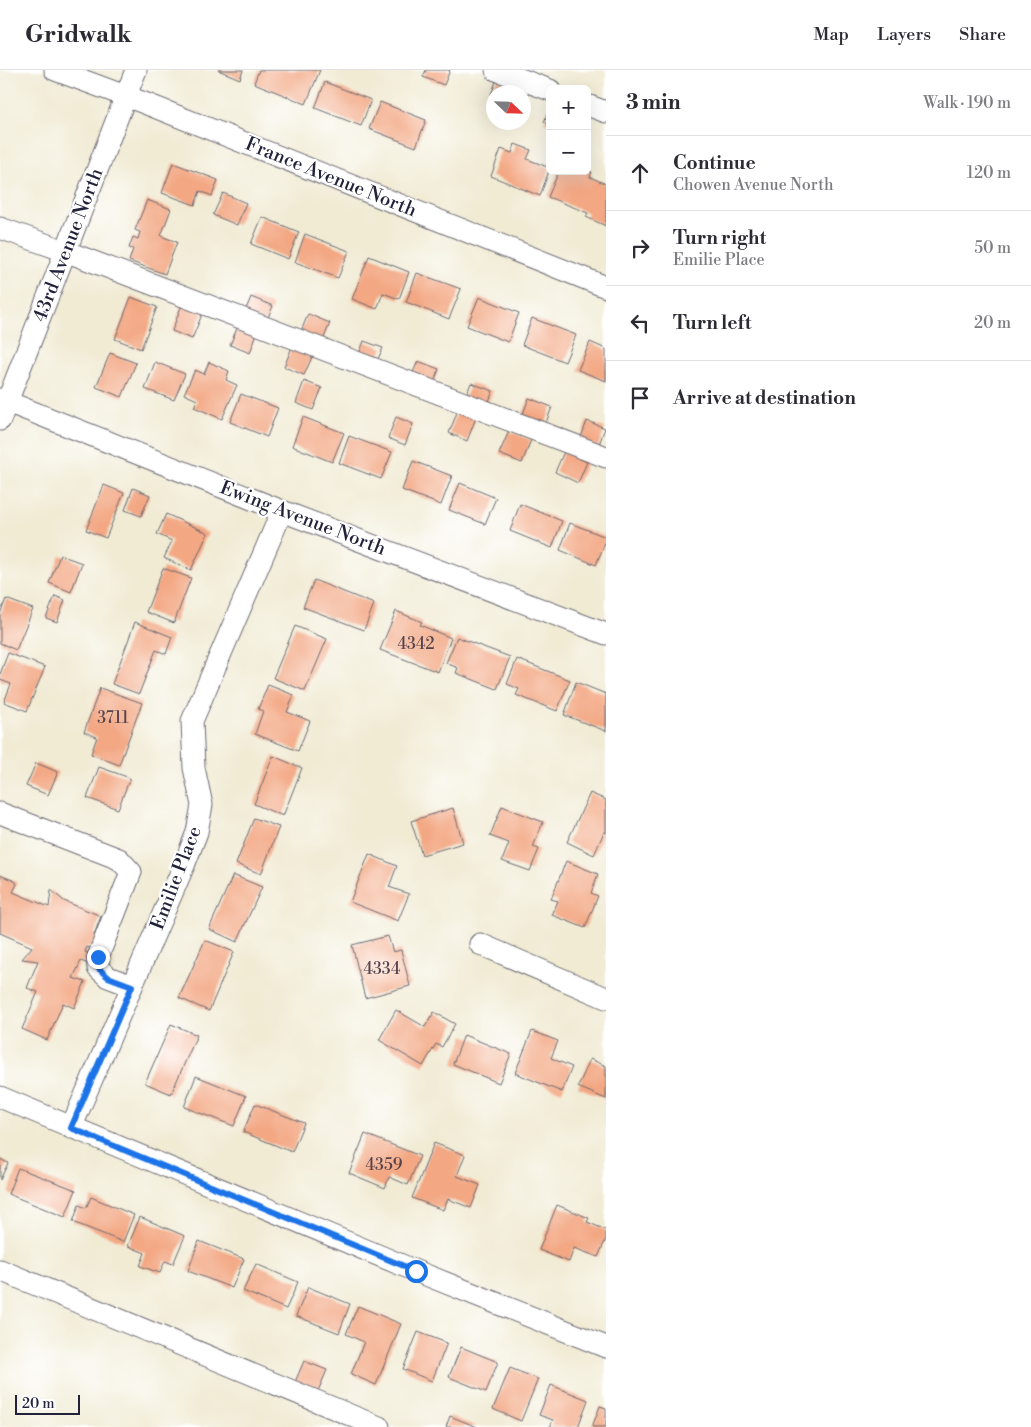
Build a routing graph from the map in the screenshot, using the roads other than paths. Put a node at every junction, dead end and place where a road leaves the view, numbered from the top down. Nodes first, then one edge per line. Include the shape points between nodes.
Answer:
1 (55, 70) edge
2 (136, 70) edge
3 (496, 70) edge
4 (546, 89) edge
5 (125, 96) junction
6 (591, 106) edge
7 (606, 112) edge
8 (0, 228) edge
9 (65, 251) junction
10 (606, 286) edge
11 (2, 407) edge
12 (606, 457) edge
13 (282, 511) junction
14 (606, 634) edge
15 (0, 813) edge
16 (480, 944) dead end
17 (132, 986) junction
18 (606, 998) edge
19 (0, 1098) edge
20 (71, 1128) junction
21 (0, 1270) edge
22 (606, 1348) edge
23 (378, 1427) edge

1 - 5 street, France Avenue North
2 - 5 street, 43rd Avenue North
3 - 4 street
5 - 9 street, 43rd Avenue North
5 - 10 street, France Avenue North
6 - 7 street
8 - 9 street
9 - 11 street, 43rd Avenue North
9 - 12 street
11 - 13 street, Ewing Avenue North
13 - 14 street, Ewing Avenue North
13 - 17 street, Emilie Place via 192,721 194,768 202,805 197,832
15 - 17 street via 119,859 131,872 98,957 98,968 108,977
16 - 18 street
17 - 20 street, Emilie Place
19 - 20 street
20 - 22 street
21 - 23 street

